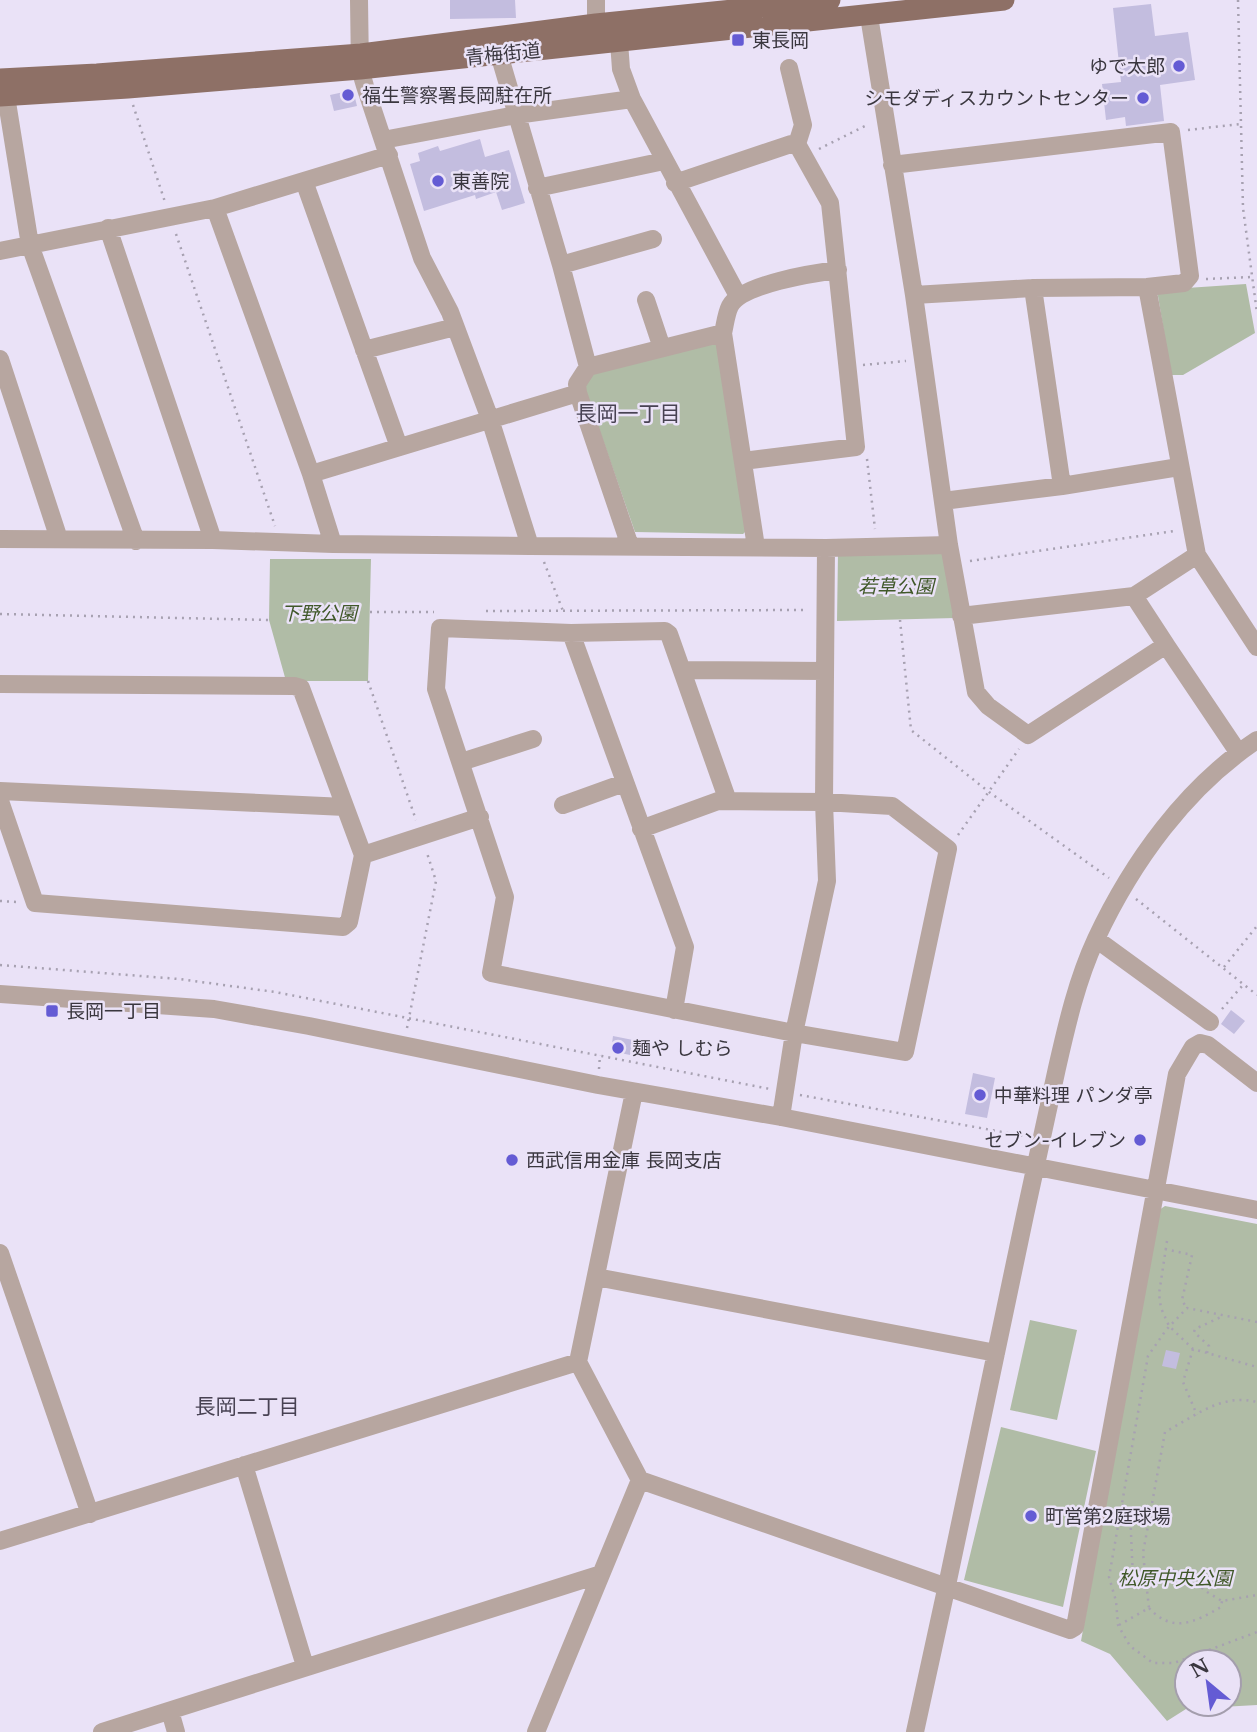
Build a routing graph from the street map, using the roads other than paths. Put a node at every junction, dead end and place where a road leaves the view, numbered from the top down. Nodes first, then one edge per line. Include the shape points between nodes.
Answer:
1 (359, 0) edge
2 (596, 0) edge
3 (830, 0) edge
4 (1004, 0) edge
5 (869, 16) junction
6 (596, 24) junction
7 (619, 42) junction
8 (499, 54) junction
9 (361, 61) junction
10 (789, 68) dead end
11 (2, 91) edge
12 (632, 99) junction
13 (516, 114) junction
14 (797, 144) junction
15 (386, 148) junction
16 (664, 161) junction
17 (892, 164) junction
18 (304, 181) junction
19 (675, 183) junction
20 (537, 188) junction
21 (215, 208) junction
22 (108, 228) junction
23 (653, 239) dead end
24 (30, 245) junction
25 (0, 251) edge
26 (561, 265) junction
27 (838, 270) junction
28 (1147, 287) junction
29 (1033, 288) junction
30 (914, 295) junction
31 (738, 296) junction
32 (646, 300) dead end
33 (455, 327) junction
34 (723, 333) junction
35 (662, 348) junction
36 (364, 351) junction
37 (0, 359) edge
38 (588, 367) junction
39 (578, 393) junction
40 (490, 419) junction
41 (398, 447) junction
42 (743, 461) junction
43 (1179, 467) junction
44 (312, 474) junction
45 (1062, 486) junction
46 (943, 501) junction
47 (0, 539) edge
48 (59, 539) junction
49 (213, 540) junction
50 (136, 541) junction
51 (334, 544) junction
52 (949, 545) junction
53 (534, 546) junction
54 (630, 546) junction
55 (756, 547) junction
56 (826, 548) junction
57 (1197, 555) junction
58 (1134, 596) junction
59 (961, 616) junction
60 (571, 633) junction
61 (1167, 645) junction
62 (1257, 647) edge
63 (683, 670) junction
64 (825, 671) junction
65 (0, 684) edge
66 (533, 740) dead end
67 (1257, 740) edge
68 (1238, 752) junction
69 (461, 762) junction
70 (624, 783) junction
71 (0, 791) edge
72 (0, 801) edge
73 (728, 801) junction
74 (824, 802) junction
75 (563, 805) dead end
76 (345, 807) junction
77 (480, 817) junction
78 (641, 829) junction
79 (363, 855) junction
80 (1096, 939) junction
81 (0, 994) edge
82 (674, 1010) junction
83 (1210, 1022) dead end
84 (794, 1033) junction
85 (1257, 1083) edge
86 (634, 1092) junction
87 (781, 1117) junction
88 (1036, 1167) junction
89 (1154, 1190) junction
90 (1257, 1210) edge
91 (0, 1253) edge
92 (596, 1277) junction
93 (996, 1353) junction
94 (579, 1363) junction
95 (244, 1465) junction
96 (639, 1480) junction
97 (90, 1514) junction
98 (0, 1541) edge
99 (601, 1574) junction
100 (947, 1587) junction
101 (305, 1666) junction
102 (170, 1711) junction
103 (102, 1732) edge
104 (176, 1732) edge
105 (536, 1732) edge
106 (915, 1732) edge

1 - 9 street
2 - 6 street
3 - 6 main road, 青梅街道
4 - 5 main road, 青梅街道
5 - 7 main road, 青梅街道
5 - 17 street
6 - 9 main road, 青梅街道
7 - 8 main road, 青梅街道
7 - 12 street via 621,69
8 - 9 main road, 青梅街道
8 - 13 street
9 - 11 main road, 青梅街道 via 128,88
9 - 11 main road, 青梅街道 via 97,74
9 - 15 street
10 - 14 street via 803,125
11 - 24 street
12 - 13 street
12 - 16 street
13 - 15 street
13 - 20 street
14 - 19 street
14 - 27 street via 830,203
15 - 18 street
15 - 33 street via 422,258
16 - 19 street
16 - 20 street
17 - 28 street via 1171,132 1190,276 1184,283
17 - 30 street
18 - 21 street
18 - 36 street
19 - 31 street
20 - 26 street
21 - 22 street
21 - 44 street
22 - 24 street
22 - 49 street
23 - 26 street
24 - 25 street
24 - 50 street
26 - 38 street
27 - 31 street via 798,275
27 - 42 street via 856,447
28 - 29 street
28 - 43 street
29 - 30 street
29 - 45 street
30 - 46 street
31 - 34 street
32 - 35 street
33 - 36 street
33 - 40 street
34 - 35 street
34 - 42 street
35 - 38 street
36 - 41 street
37 - 48 street
38 - 39 street via 577,384
39 - 40 street
39 - 54 street
40 - 41 street
40 - 53 street
41 - 44 street
42 - 55 street
43 - 45 street
43 - 57 street
44 - 51 street
45 - 46 street
46 - 52 street
47 - 48 street
48 - 50 street
49 - 50 street
49 - 51 street
51 - 53 street
52 - 56 street
52 - 59 street
53 - 54 street
54 - 55 street
55 - 56 street
56 - 64 street
57 - 58 street
57 - 62 street
58 - 59 street
58 - 61 street
59 - 61 street via 976,692 1028,735
60 - 63 street via 665,631
60 - 69 street via 440,628 436,689
60 - 70 street
61 - 68 street
63 - 64 street
63 - 73 street
64 - 74 street
65 - 76 street via 301,688
66 - 69 street
67 - 68 street
68 - 80 street via 1178,812 1143,856
69 - 77 street
70 - 75 street
70 - 78 street
71 - 76 street
72 - 79 street via 35,904 343,927 349,922
73 - 74 street
73 - 78 street
74 - 84 street via 827,881
74 - 84 street via 892,807 948,849 905,1052
76 - 79 street
77 - 79 street
77 - 82 street via 505,897 491,973
78 - 82 street via 685,947
80 - 83 street
80 - 88 street via 1072,1008
81 - 86 street via 214,1009
82 - 84 street
84 - 87 street
85 - 89 street via 1208,1045 1193,1047 1177,1074
86 - 87 street
86 - 92 street
87 - 88 street
88 - 89 street
88 - 93 street
89 - 90 street
89 - 100 street via 1075,1627 1070,1630
91 - 97 street
92 - 93 street
92 - 94 street
93 - 100 street
94 - 95 street
94 - 96 street
95 - 97 street
95 - 101 street
96 - 99 street
96 - 100 street
97 - 98 street
99 - 101 street
99 - 105 street
100 - 106 street
101 - 102 street
102 - 103 street
102 - 104 street

